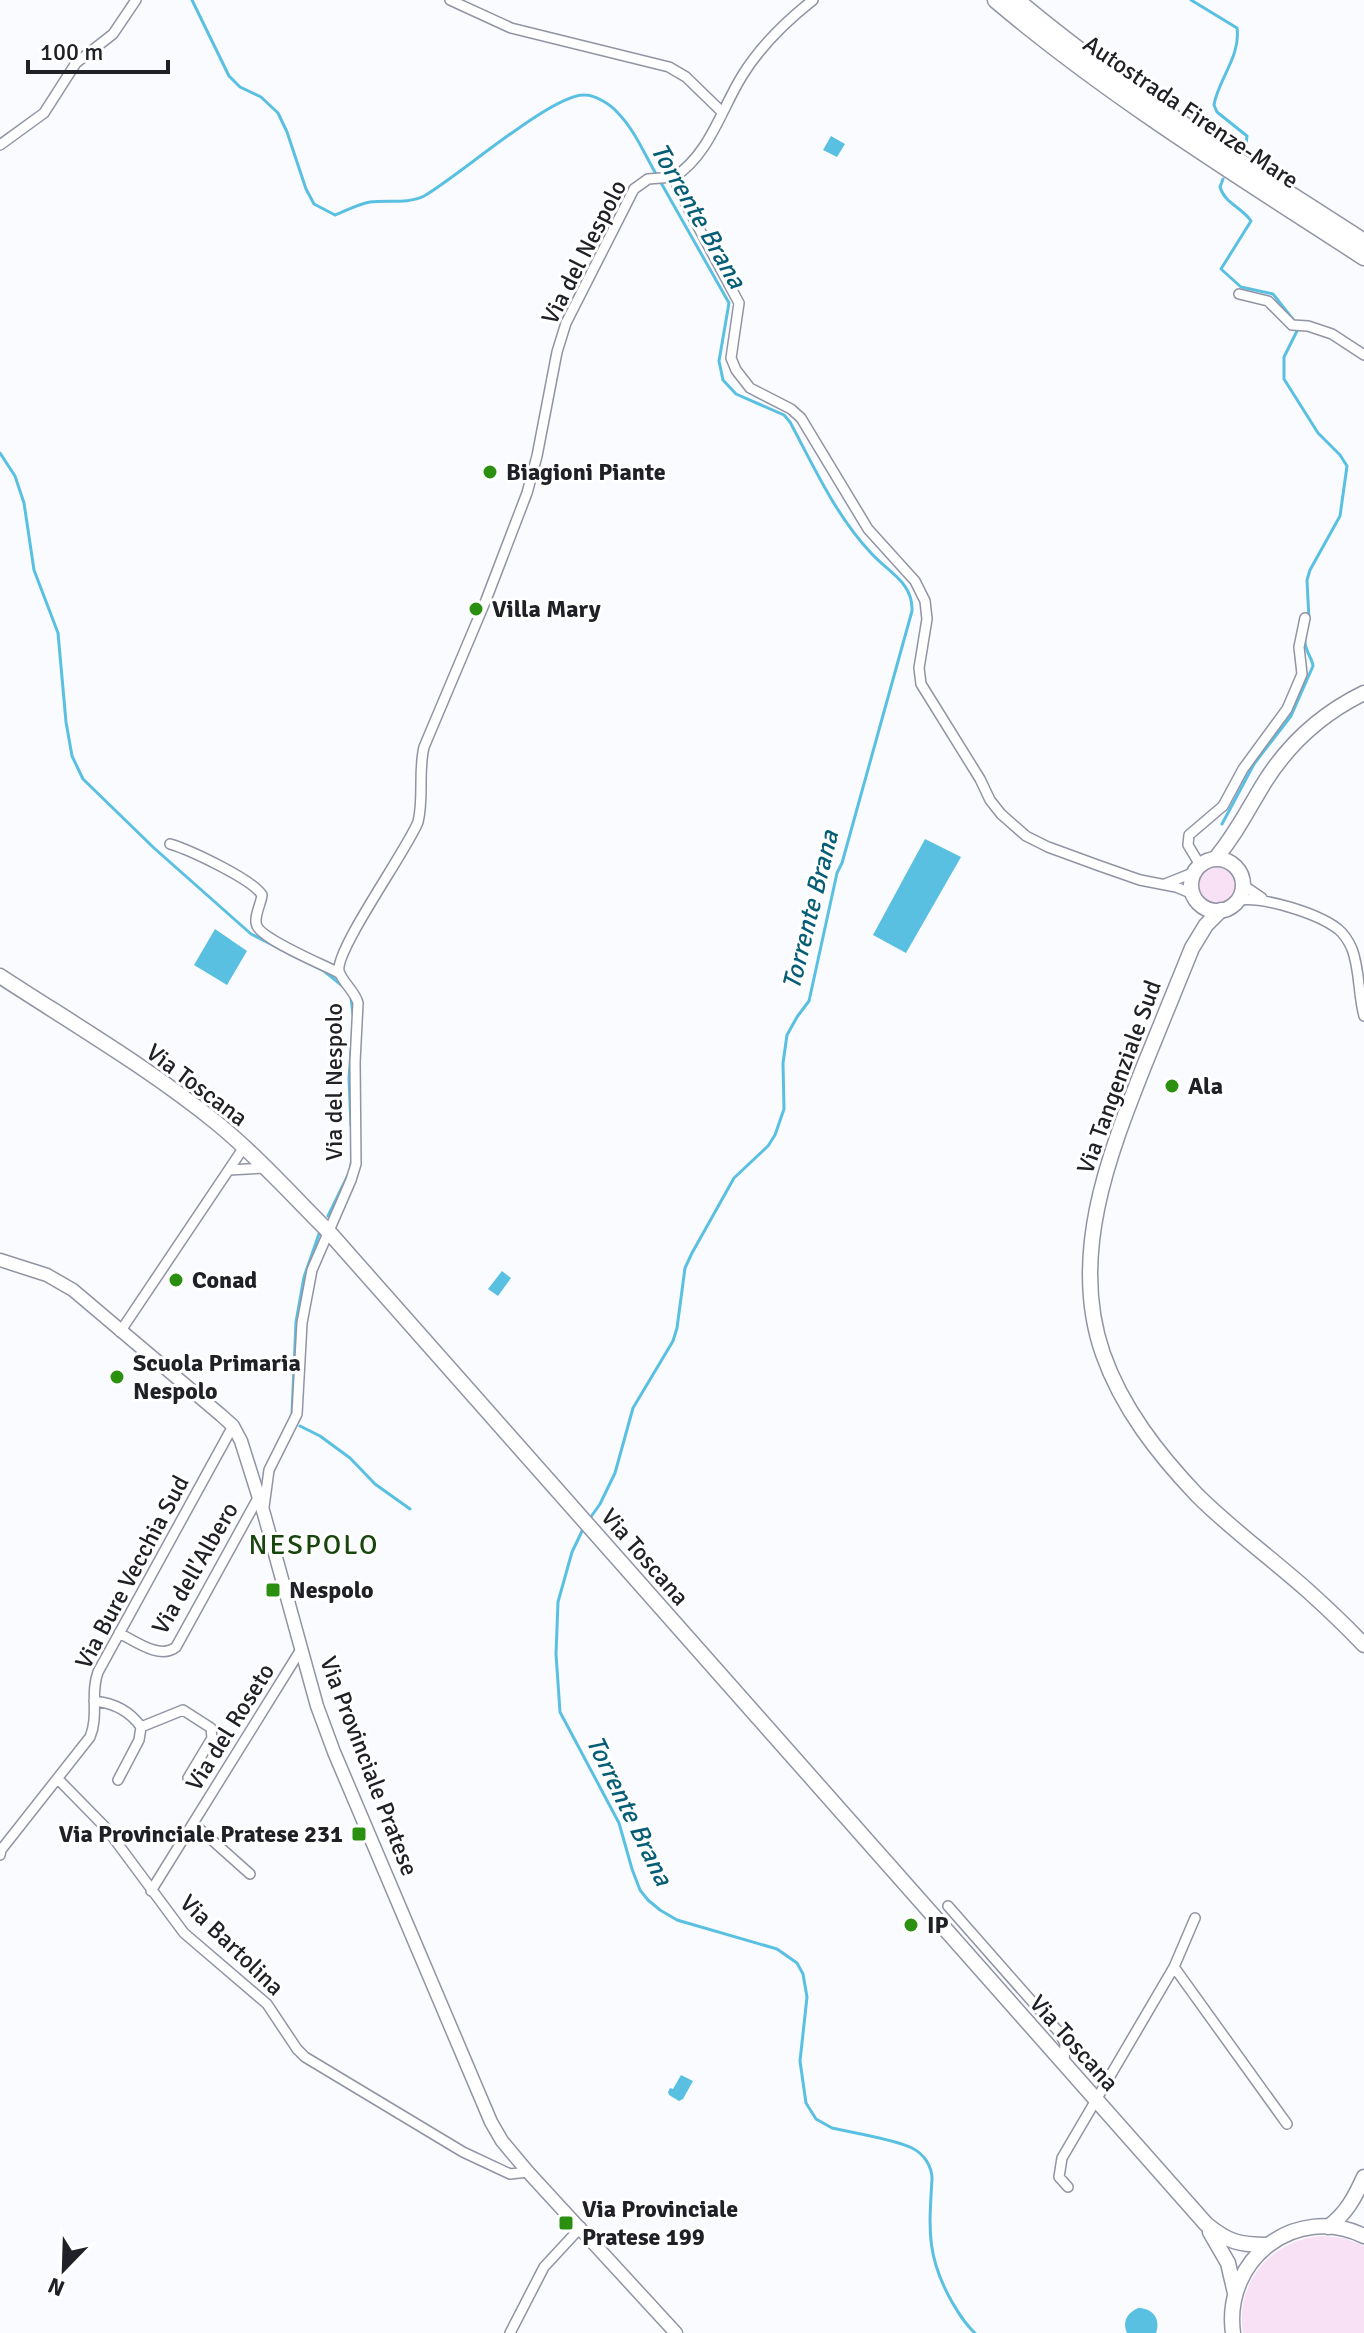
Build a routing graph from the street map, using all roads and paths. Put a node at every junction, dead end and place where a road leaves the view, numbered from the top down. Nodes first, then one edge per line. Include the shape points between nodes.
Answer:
1 (136, 0) edge
2 (450, 0) edge
3 (813, 0) edge
4 (996, 0) edge
5 (1016, 0) edge
6 (722, 112) junction
7 (0, 145) edge
8 (670, 177) junction
9 (1364, 242) edge
10 (1364, 257) edge
11 (1239, 294) dead end
12 (1364, 355) edge
13 (1305, 618) dead end
14 (1364, 693) edge
15 (1246, 817) junction
16 (170, 844) dead end
17 (1215, 859) junction
18 (1236, 867) junction
19 (1198, 868) junction
20 (1165, 884) junction
21 (1243, 885) junction
22 (1195, 897) junction
23 (1239, 900) junction
24 (1265, 900) junction
25 (1221, 910) junction
26 (1192, 948) junction
27 (339, 973) junction
28 (0, 976) edge
29 (1364, 1016) edge
30 (244, 1147) junction
31 (266, 1168) junction
32 (229, 1170) junction
33 (328, 1231) junction
34 (0, 1260) edge
35 (120, 1332) junction
36 (233, 1426) junction
37 (258, 1498) junction
38 (264, 1514) junction
39 (119, 1633) junction
40 (1364, 1645) edge
41 (300, 1651) junction
42 (94, 1701) junction
43 (141, 1727) junction
44 (188, 1778) dead end
45 (58, 1779) junction
46 (118, 1780) dead end
47 (194, 1824) junction
48 (0, 1855) edge
49 (250, 1874) dead end
50 (151, 1891) junction
51 (948, 1906) dead end
52 (1195, 1918) dead end
53 (1174, 1967) junction
54 (1063, 2065) junction
55 (1096, 2101) junction
56 (1287, 2124) dead end
57 (528, 2172) junction
58 (1364, 2177) edge
59 (1068, 2187) dead end
60 (1206, 2224) junction
61 (581, 2227) junction
62 (1328, 2227) junction
63 (1364, 2236) edge
64 (1268, 2245) junction
65 (1235, 2294) junction
66 (510, 2333) edge
67 (676, 2333) edge
68 (1233, 2333) edge

1 - 7 street via 113,34 71,70 44,113
2 - 6 street via 511,28 669,67
3 - 6 street via 756,55
4 - 10 highway, Autostrada Firenze-Mare via 1147,116
5 - 9 highway, Autostrada Firenze-Mare via 1153,104
6 - 8 street via 695,160
8 - 20 street via 739,303 731,358 736,370 750,388 801,418 868,529 915,581 927,619 921,684 990,800 1039,843
8 - 27 street, Via del Nespolo via 648,179 631,194 566,323 527,493 427,736 418,822 355,931
11 - 12 street via 1268,301 1298,325 1332,334
13 - 19 street via 1299,647 1302,674 1287,709 1223,806 1189,835
14 - 15 main road via 1298,740 1274,768
15 - 17 main road
15 - 18 main road
16 - 27 street, Via del Nespolo via 255,886 262,895 259,929
17 - 18 main road
17 - 19 main road
18 - 21 main road
19 - 20 street
19 - 22 main road, Via Tangenziale Sud via 1192,883
20 - 22 street
21 - 23 main road
21 - 24 street
22 - 25 main road via 1207,908
22 - 26 main road, Via Tangenziale Sud
23 - 24 street
23 - 25 main road, Via Tangenziale Sud
24 - 29 street via 1344,934 1355,961
25 - 26 main road, Via Tangenziale Sud
26 - 40 main road, Via Tangenziale Sud via 1122,1120 1100,1192 1091,1248 1096,1329 1114,1381 1153,1445 1215,1512
27 - 33 street, Via del Nespolo via 358,1003 357,1156
28 - 30 main road, Via Toscana via 173,1090
30 - 31 main road, Via Toscana
30 - 32 street
31 - 32 street
31 - 33 main road, Via Toscana
32 - 35 street
33 - 38 street, Via del Nespolo via 304,1305 297,1414 268,1474
33 - 54 main road, Via Toscana
34 - 35 street, Via Provinciale Pratese via 58,1280
35 - 36 street, Via Provinciale Pratese
36 - 37 street, Via Provinciale Pratese
36 - 39 street, Via Bure Vecchia Sud
37 - 38 street, Via Provinciale Pratese
37 - 39 street, Via dell'Albero via 172,1651 161,1652
38 - 41 street, Via Provinciale Pratese
39 - 42 street, Via Bure Vecchia Sud via 96,1676
41 - 47 street, Via del Roseto
41 - 57 street, Via Provinciale Pratese via 334,1752 491,2122
42 - 43 street via 119,1707
42 - 45 street, Via Bure Vecchia Sud via 90,1737
43 - 44 street via 183,1710 211,1728 212,1738
43 - 46 street
45 - 48 street, Via Bure Vecchia Sud
45 - 50 street, Via Bartolina via 106,1828
47 - 49 street, Via del Roseto
47 - 50 street, Via del Roseto
50 - 57 street, Via Bartolina via 184,1933 267,2004 305,2057 463,2152 510,2174
51 - 54 street via 1061,2035
52 - 53 street
53 - 55 street
53 - 56 street
54 - 55 main road, Via Toscana
55 - 59 street via 1060,2166 1059,2177
55 - 60 main road, Via Toscana
57 - 61 street, Via Provinciale Pratese
58 - 62 main road via 1347,2209
60 - 64 main road, Via Toscana via 1238,2244
60 - 65 main road, Via Toscana via 1228,2263
61 - 66 street via 544,2267
61 - 67 street, Via Provinciale Pratese
62 - 63 main road
62 - 64 main road via 1290,2233
64 - 65 main road via 1248,2267
65 - 68 main road

